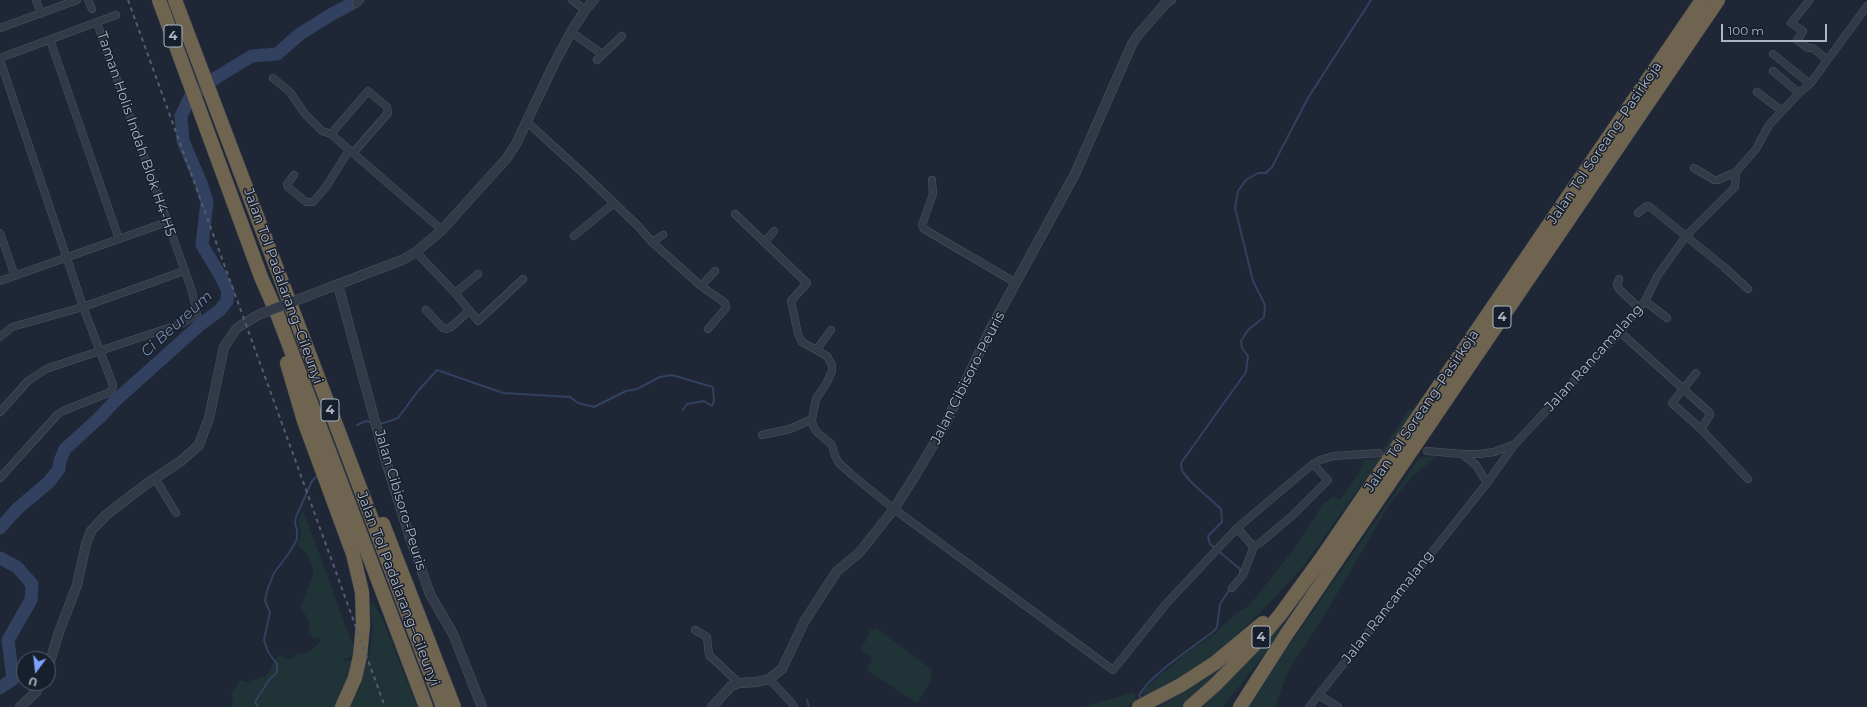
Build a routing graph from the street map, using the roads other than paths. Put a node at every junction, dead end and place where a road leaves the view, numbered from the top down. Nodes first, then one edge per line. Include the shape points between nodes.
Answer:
1 (36, 0) edge
2 (77, 0) edge
3 (88, 0) edge
4 (159, 0) edge
5 (175, 0) edge
6 (572, 0) edge
7 (594, 0) edge
8 (1171, 0) edge
9 (1702, 0) edge
10 (1718, 0) edge
11 (1809, 1) dead end
12 (1867, 6) edge
13 (92, 9) dead end
14 (585, 10) junction
15 (41, 14) junction
16 (116, 15) dead end
17 (97, 23) junction
18 (0, 28) edge
19 (571, 32) junction
20 (622, 36) dead end
21 (50, 40) junction
22 (1774, 54) dead end
23 (0, 59) edge
24 (1828, 60) junction
25 (1773, 71) dead end
26 (272, 78) dead end
27 (1810, 84) junction
28 (1758, 92) dead end
29 (1799, 93) junction
30 (1782, 111) junction
31 (526, 121) junction
32 (331, 134) junction
33 (351, 151) junction
34 (1694, 168) dead end
35 (294, 175) dead end
36 (1736, 175) junction
37 (932, 180) dead end
38 (614, 203) junction
39 (1638, 213) dead end
40 (735, 214) dead end
41 (167, 222) junction
42 (442, 230) junction
43 (774, 231) dead end
44 (0, 232) edge
45 (663, 235) dead end
46 (574, 236) dead end
47 (1686, 236) junction
48 (119, 239) junction
49 (652, 242) junction
50 (765, 242) junction
51 (416, 252) junction
52 (66, 258) junction
53 (184, 271) junction
54 (715, 271) dead end
55 (478, 274) dead end
56 (15, 276) junction
57 (261, 277) junction
58 (523, 279) dead end
59 (1619, 279) dead end
60 (0, 281) edge
61 (1016, 283) junction
62 (338, 285) junction
63 (701, 286) junction
64 (1748, 289) dead end
65 (455, 293) junction
66 (1645, 301) junction
67 (1637, 306) junction
68 (83, 307) junction
69 (426, 310) dead end
70 (469, 311) junction
71 (1667, 318) dead end
72 (708, 329) dead end
73 (831, 330) dead end
74 (1620, 332) junction
75 (0, 337) edge
76 (817, 348) junction
77 (100, 350) junction
78 (311, 363) junction
79 (1696, 373) dead end
80 (1683, 390) junction
81 (0, 412) edge
82 (812, 419) junction
83 (1701, 429) junction
84 (762, 435) dead end
85 (1515, 444) junction
86 (1427, 451) dead end
87 (1378, 453) dead end
88 (1462, 454) junction
89 (1313, 464) junction
90 (0, 478) edge
91 (155, 478) junction
92 (1748, 479) dead end
93 (1487, 484) junction
94 (894, 509) junction
95 (176, 513) dead end
96 (1237, 528) junction
97 (1254, 546) junction
98 (1321, 559) junction
99 (404, 579) junction
100 (1232, 588) dead end
101 (695, 630) dead end
102 (1286, 635) junction
103 (53, 651) edge
104 (769, 679) junction
105 (739, 683) junction
106 (37, 691) edge
107 (1319, 695) junction
108 (20, 707) edge
109 (342, 707) edge
110 (426, 707) edge
111 (443, 707) edge
112 (454, 707) edge
113 (463, 707) edge
114 (482, 707) edge
115 (712, 707) edge
116 (794, 707) edge
117 (1140, 707) edge
118 (1190, 707) edge
119 (1232, 707) edge
120 (1240, 707) edge
121 (1309, 707) edge
122 (1338, 707) edge

1 - 15 street
2 - 15 street
3 - 13 street
4 - 57 highway, Jalan Tol Padalarang–Cileunyi / 4
5 - 78 highway, Jalan Tol Padalarang–Cileunyi / 4
6 - 14 street
7 - 14 street
8 - 61 street, Jalan Cibisoro-Peuris via 1132,44 1075,174
9 - 98 highway, Jalan Tol Soreang–Pasirkoja / 4
10 - 102 highway, Jalan Tol Soreang–Pasirkoja / 4
11 - 24 street via 1790,23 1803,31 1797,40
12 - 24 street, Jalan Rancamalang
14 - 19 street
15 - 18 street
16 - 17 street
17 - 21 street
17 - 41 street, Taman Holis Indah Blok H4-H5
19 - 20 street via 599,57
19 - 31 street
21 - 23 street
21 - 48 street
22 - 27 street
23 - 52 street
24 - 27 street, Jalan Rancamalang
25 - 29 street
26 - 32 street via 290,92 305,114 322,131
27 - 29 street, Jalan Rancamalang
28 - 30 street
29 - 30 street, Jalan Rancamalang
30 - 36 street, Jalan Rancamalang via 1769,125 1756,149
31 - 38 street
31 - 42 street via 516,144 499,168
32 - 33 street
32 - 33 street via 368,91 387,107 388,113
33 - 35 street via 313,202 306,202 288,187 287,184
33 - 42 street
34 - 36 street via 1714,180
36 - 47 street, Jalan Rancamalang via 1732,192
37 - 61 street via 933,194 922,225 924,229
38 - 46 street
38 - 49 street
39 - 47 street via 1647,206 1650,207
40 - 50 street
41 - 48 street
41 - 53 street, Taman Holis Indah Blok H4-H5
42 - 51 street
43 - 50 street
44 - 56 street
45 - 49 street
47 - 64 street
47 - 66 street, Jalan Rancamalang via 1658,275
48 - 52 street
49 - 63 street
50 - 76 street via 807,282 790,301 800,338 807,345
51 - 62 street
51 - 65 street
52 - 56 street
52 - 68 street
53 - 68 street
53 - 77 street, Taman Holis Indah Blok H4-H5 via 196,305 195,316 183,323
54 - 63 street
55 - 65 street
56 - 60 street
57 - 109 highway via 304,421 343,526 360,581 364,615 362,646 355,678
57 - 110 highway, Jalan Tol Padalarang–Cileunyi / 4
58 - 70 street via 480,320 475,320
59 - 67 street via 1618,287
61 - 94 street, Jalan Cibisoro-Peuris via 990,330 945,425
62 - 91 street, bridge via 258,315 237,328 224,347 209,418 199,445
62 - 114 street, Jalan Cibisoro-Peuris via 373,416 409,535 430,594 453,634
63 - 72 street via 726,305
65 - 70 street
66 - 67 street, Jalan Rancamalang
66 - 71 street
67 - 74 street, Jalan Rancamalang
68 - 75 street via 12,327
68 - 77 street
69 - 70 street via 446,329 452,327
73 - 76 street
74 - 80 street
74 - 85 street, Jalan Rancamalang
76 - 82 street via 827,356 832,371 816,399
77 - 81 street via 46,369 28,381
77 - 90 street via 114,386 112,390 57,415
78 - 99 highway via 357,459
78 - 111 highway, Jalan Tol Padalarang–Cileunyi / 4
79 - 80 street
80 - 83 street via 1710,413
80 - 83 street via 1672,402
82 - 84 street via 790,429
82 - 94 street via 817,432 832,446 839,463
83 - 92 street
85 - 88 street via 1494,452
85 - 93 street, Jalan Rancamalang
86 - 88 street
87 - 89 street via 1334,456
88 - 93 street via 1476,465
89 - 96 street
89 - 97 street via 1328,480 1293,515
91 - 95 street
91 - 103 street via 106,515 91,531 77,585
93 - 107 street, Jalan Rancamalang
94 - 96 street via 1113,670 1166,604
94 - 104 street, Jalan Cibisoro-Peuris via 859,553 837,571 804,622 782,669
96 - 97 street
97 - 100 street via 1243,575
98 - 117 highway via 1275,611 1228,654 1181,685
98 - 118 highway, Jalan Tol Soreang–Pasirkoja / 4 via 1280,615 1258,640
99 - 112 highway
99 - 113 highway
101 - 105 street via 707,637 709,655
102 - 119 highway
102 - 120 highway, Jalan Tol Soreang–Pasirkoja / 4
104 - 105 street
104 - 116 street
105 - 115 street via 725,692
106 - 108 street
107 - 121 street, Jalan Rancamalang
107 - 122 street

